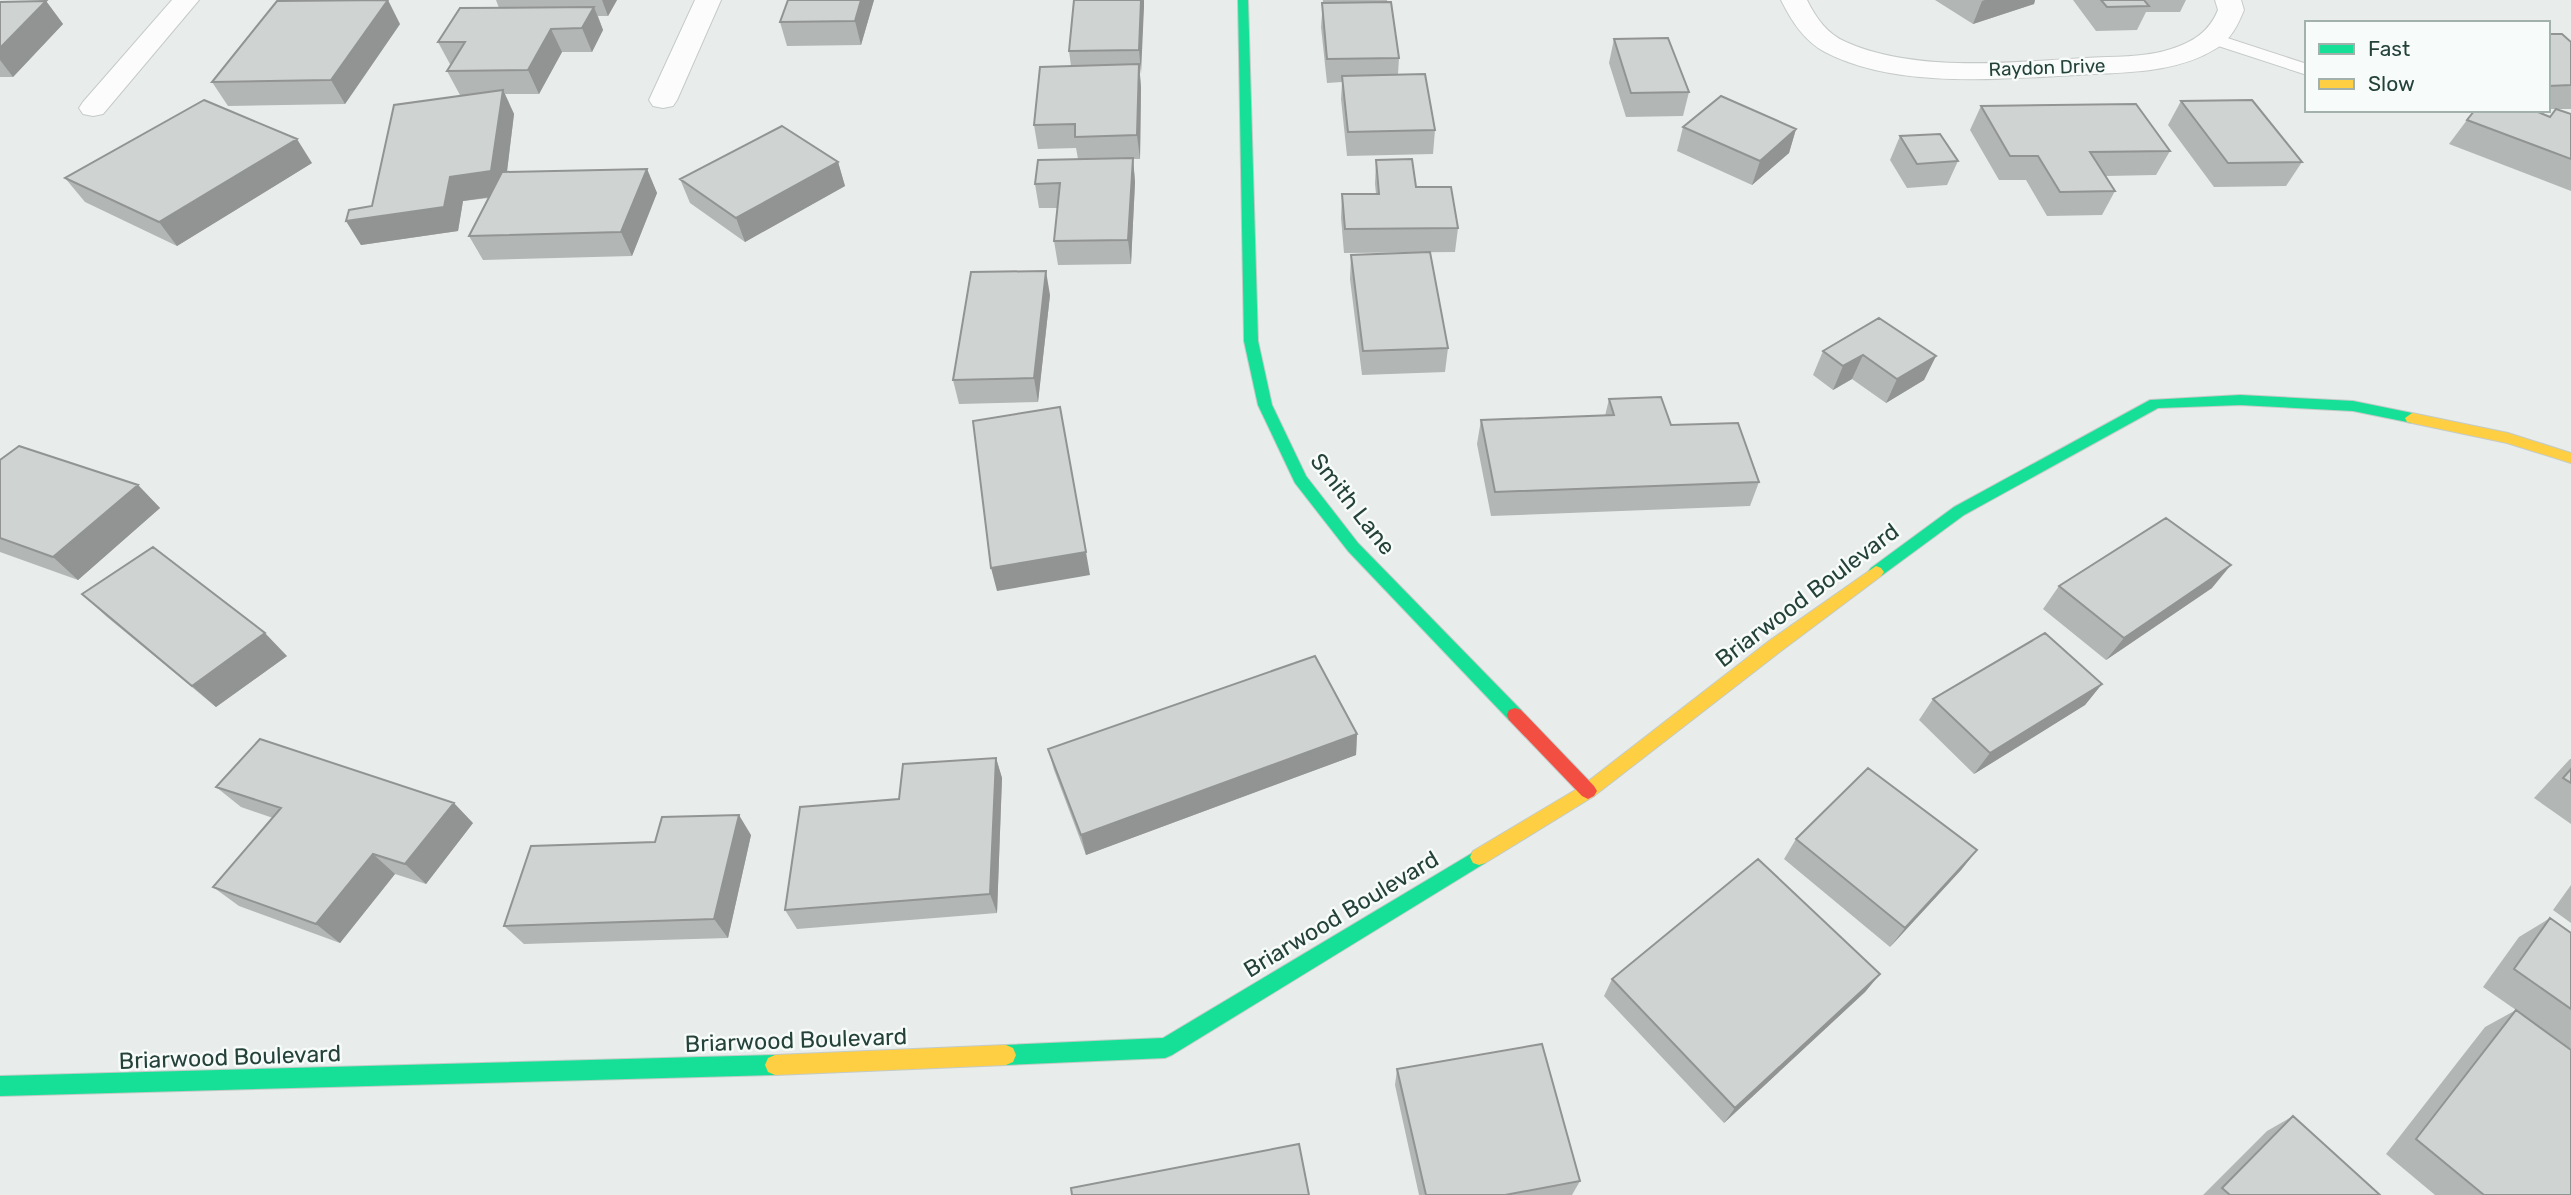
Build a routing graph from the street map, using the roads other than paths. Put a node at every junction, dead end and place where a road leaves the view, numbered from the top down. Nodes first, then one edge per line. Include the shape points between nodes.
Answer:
1 (186, 0) edge
2 (708, 0) edge
3 (1243, 0) edge
4 (1794, 0) edge
5 (2228, 0) edge
6 (2213, 38) junction
7 (2305, 69) edge
8 (663, 100) dead end
9 (93, 108) dead end
10 (2571, 458) edge
11 (1588, 791) junction
12 (0, 1086) edge

1 - 9 street
2 - 8 street
3 - 11 street, Smith Lane via 1251,341 1265,405 1300,479 1353,547
4 - 6 street, Raydon Drive via 1812,31 1834,47 1886,63 2018,70 2138,63 2191,52
5 - 6 street via 2231,10 2223,32
6 - 7 lane
10 - 11 street, Briarwood Boulevard via 2508,438 2353,406 2240,400 2155,403 1959,511
11 - 12 street, Briarwood Boulevard via 1165,1048 764,1065

